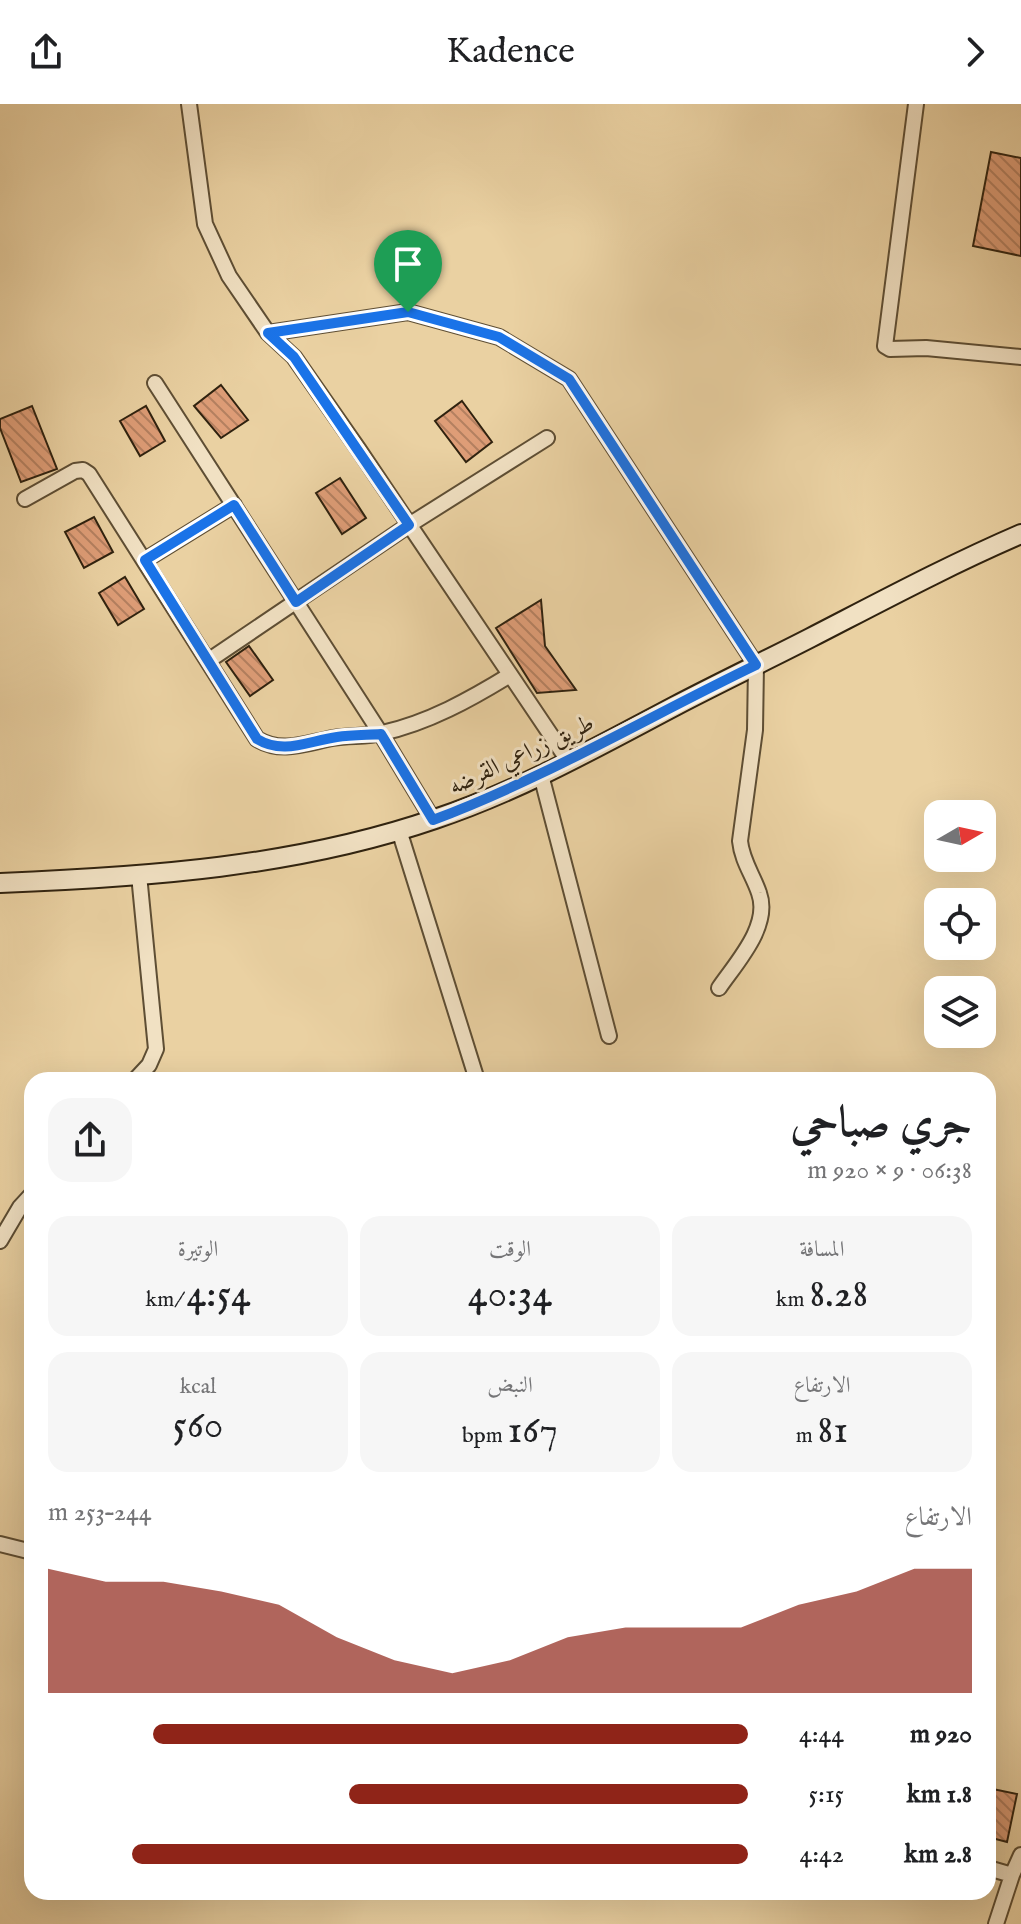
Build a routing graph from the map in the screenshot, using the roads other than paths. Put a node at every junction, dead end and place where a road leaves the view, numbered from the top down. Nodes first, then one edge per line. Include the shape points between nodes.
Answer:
1 (189, 104) edge
2 (916, 104) edge
3 (268, 333) junction
4 (1021, 357) edge
5 (155, 383) dead end
6 (547, 438) dead end
7 (25, 499) dead end
8 (234, 505) junction
9 (409, 525) junction
10 (1021, 534) edge
11 (145, 560) junction
12 (296, 602) junction
13 (208, 661) junction
14 (756, 665) junction
15 (510, 675) junction
16 (381, 734) junction
17 (569, 762) junction
18 (541, 775) junction
19 (433, 820) junction
20 (399, 830) junction
21 (139, 875) junction
22 (0, 883) edge
23 (719, 988) dead end
24 (609, 1036) dead end
25 (142, 1072) edge
26 (475, 1072) edge
27 (24, 1203) edge
28 (0, 1241) edge
29 (0, 1544) edge
30 (24, 1550) edge
31 (1021, 1855) edge
32 (996, 1870) edge
33 (1012, 1875) junction
34 (996, 1924) edge

1 - 3 street via 205,224 229,276
2 - 4 street via 885,346
3 - 9 street via 294,357
3 - 14 street via 408,312 499,337 569,379
5 - 8 street
6 - 9 street
7 - 11 street via 83,470
8 - 11 street
8 - 12 street
9 - 12 street
9 - 15 street
10 - 14 main road, طريق زراعي القرضه
11 - 13 street
12 - 13 street
12 - 16 street
13 - 16 street via 257,739 268,745 280,748
14 - 17 main road, طريق زراعي القرضه
14 - 23 street via 755,730 740,841 762,904 755,933
15 - 16 street via 467,702
15 - 17 street
16 - 19 street
17 - 18 main road, طريق زراعي القرضه
18 - 19 main road, طريق زراعي القرضه
18 - 24 street
19 - 20 main road, طريق زراعي القرضه
20 - 21 main road, طريق زراعي القرضه via 249,864
20 - 26 street
21 - 22 main road, طريق زراعي القرضه
21 - 25 street via 156,1049
27 - 28 street
29 - 30 street
31 - 33 street
32 - 33 street
33 - 34 street

